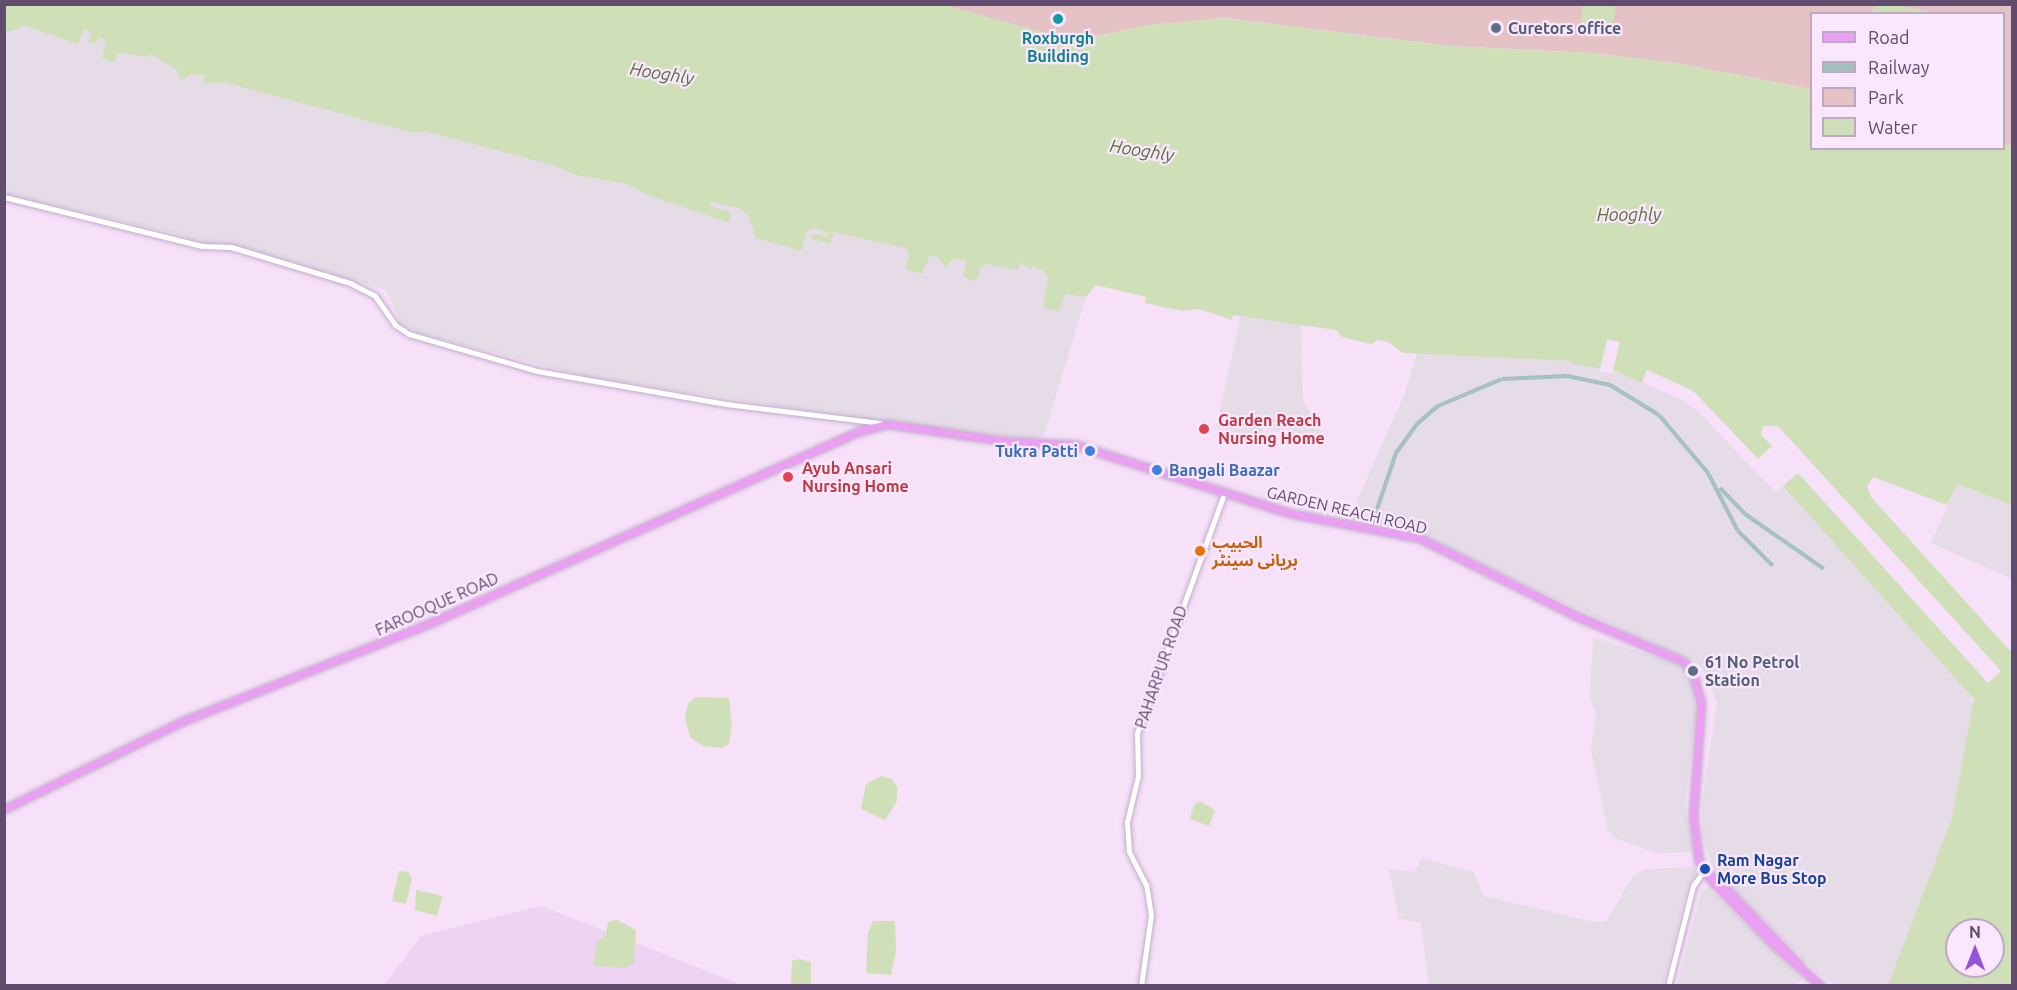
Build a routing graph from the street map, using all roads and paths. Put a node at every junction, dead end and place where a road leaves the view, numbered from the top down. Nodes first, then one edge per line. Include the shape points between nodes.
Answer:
1 (4, 197) edge
2 (880, 423) junction
3 (1224, 494) junction
4 (4, 809) edge
5 (1704, 870) junction
6 (1141, 986) edge
7 (1668, 986) edge
8 (1821, 986) edge

1 - 2 street via 202,246 231,247 350,283 380,300 394,325 410,334 537,370 726,404
2 - 3 main road, GARDEN REACH ROAD via 1015,442 1076,445
2 - 4 main road, FAROOQUE ROAD via 428,624 183,721
3 - 5 main road, GARDEN REACH ROAD via 1322,521 1419,538 1574,615 1684,662 1693,674 1701,705 1693,817 1696,854
3 - 6 street, PAHARPUR ROAD via 1137,733 1138,776 1127,822 1129,852 1146,885 1151,915
5 - 7 street via 1691,893
5 - 8 main road via 1772,943

